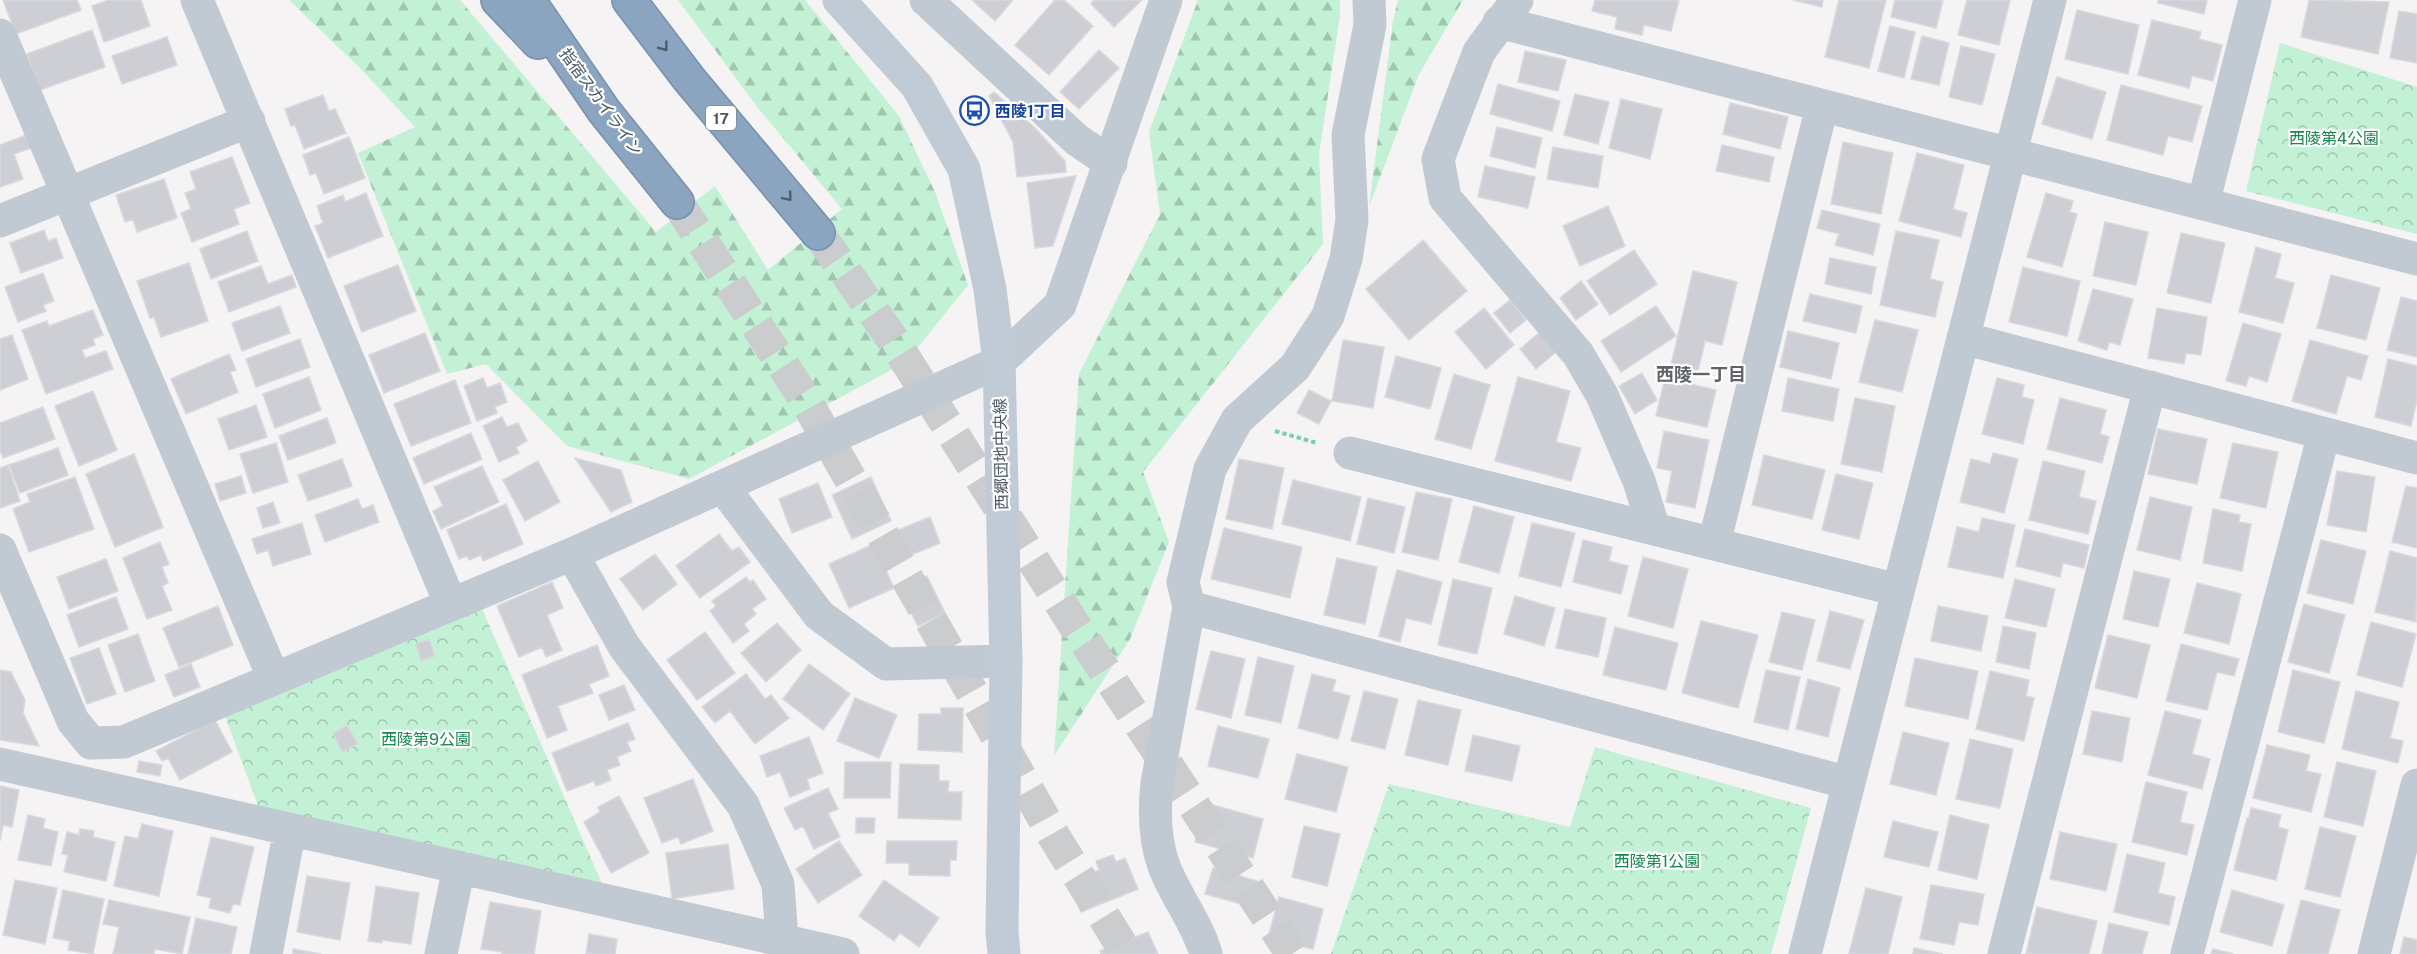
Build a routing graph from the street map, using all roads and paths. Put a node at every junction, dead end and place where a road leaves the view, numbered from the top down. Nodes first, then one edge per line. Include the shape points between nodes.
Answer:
1 (197, 0) edge
2 (498, 0) edge
3 (528, 0) edge
4 (629, 0) edge
5 (839, 0) edge
6 (926, 0) edge
7 (1166, 0) edge
8 (1369, 0) edge
9 (2050, 0) edge
10 (2255, 0) edge
11 (1508, 11) edge
12 (0, 35) edge
13 (1822, 106) junction
14 (604, 111) junction
15 (249, 121) junction
16 (2010, 154) junction
17 (1111, 163) junction
18 (68, 194) junction
19 (677, 202) tunnel mouth
20 (2203, 204) junction
21 (0, 221) edge
22 (818, 233) tunnel mouth
23 (2417, 259) edge
24 (1963, 338) junction
25 (999, 362) junction
26 (2150, 387) junction
27 (1237, 420) junction
28 (2324, 434) junction
29 (1350, 453) joint
30 (2417, 458) edge
31 (723, 487) junction
32 (1654, 529) junction
33 (1714, 543) junction
34 (0, 550) edge
35 (572, 554) junction
36 (1898, 590) junction
37 (451, 605) junction
38 (1189, 607) junction
39 (1006, 661) junction
40 (274, 679) junction
41 (0, 764) edge
42 (1849, 783) junction
43 (2417, 785) edge
44 (290, 829) junction
45 (459, 867) junction
46 (782, 939) junction
47 (266, 954) edge
48 (441, 954) edge
49 (843, 954) edge
50 (1004, 954) edge
51 (1206, 954) edge
52 (1805, 954) edge
53 (2004, 954) edge
54 (2187, 954) edge
55 (2374, 954) edge

1 - 15 street
2 - 14 highway
3 - 14 highway, 指宿スカイライン
4 -> 22 highway, 17 via 689,79
5 - 25 street, 西郷団地中央線 via 917,86 964,169 990,289
6 - 17 street via 1077,140
7 - 17 street
8 - 27 street via 1370,25 1348,135 1352,220 1346,259 1328,316 1295,367
9 - 16 street
10 - 20 street
11 - 13 street
11 - 32 street via 1479,52 1438,159 1445,198 1578,354 1602,395 1639,481
12 - 18 street
13 - 16 street
13 - 33 street
14 - 19 highway, 指宿スカイライン
15 - 18 street
15 - 37 street
16 - 20 street
16 - 24 street
17 - 25 street via 1060,305
18 - 21 street
18 - 40 street
20 - 23 street
24 - 26 street
24 - 36 street
25 - 31 street
25 - 39 street, 西郷団地中央線
26 - 28 street
26 - 53 street
27 - 29 path
27 - 38 street via 1210,469 1183,582
28 - 30 street
28 - 54 street
29 - 32 street
31 - 35 street
31 - 39 street via 819,615 886,664
32 - 33 street
33 - 36 street
34 - 40 street via 74,721 91,743 124,742
35 - 37 street
35 - 46 street via 624,646 743,805 778,884
36 - 42 street
37 - 40 street
38 - 42 street
38 - 51 street via 1155,807 1157,843 1164,867
39 - 50 street, 西郷団地中央線
41 - 44 street
42 - 52 street
43 - 55 street
44 - 45 street
44 - 47 street
45 - 46 street
45 - 48 street
46 - 49 street

